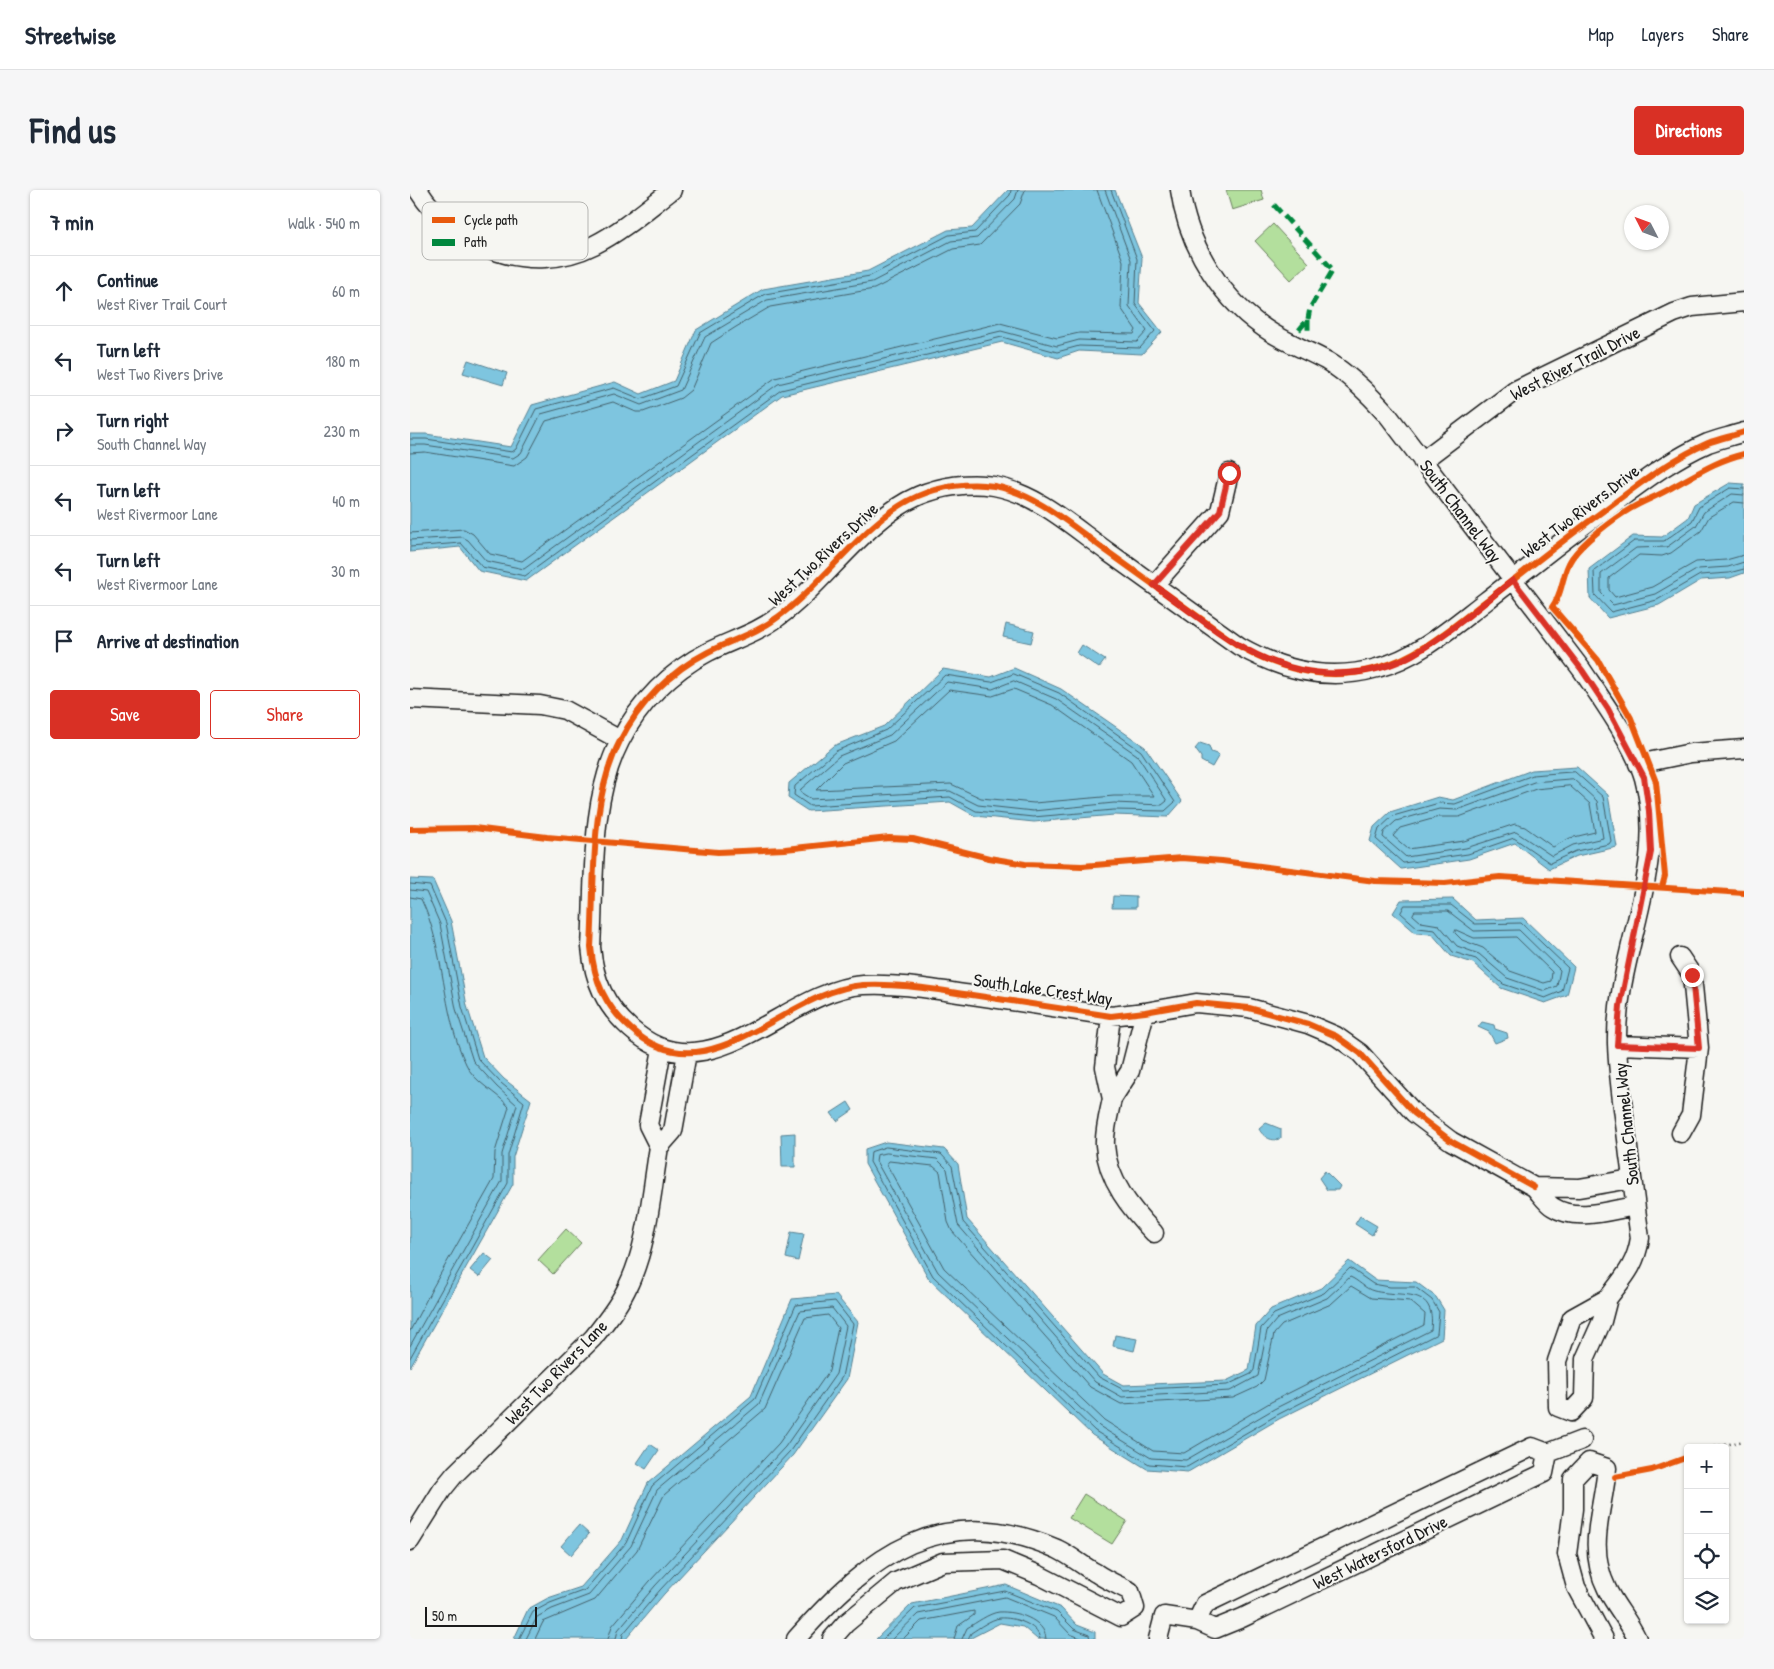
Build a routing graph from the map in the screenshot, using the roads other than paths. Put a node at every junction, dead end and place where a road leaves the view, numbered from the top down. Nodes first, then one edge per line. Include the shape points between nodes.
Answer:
1 (418, 190) edge
2 (672, 190) edge
3 (1180, 190) edge
4 (428, 202) edge
5 (588, 248) edge
6 (1744, 302) edge
7 (1744, 432) edge
8 (1422, 461) junction
9 (1229, 473) dead end
10 (1513, 580) junction
11 (1154, 585) junction
12 (410, 699) edge
13 (620, 740) junction
14 (1744, 749) edge
15 (1638, 764) junction
16 (1680, 958) dead end
17 (1145, 1012) junction
18 (1111, 1016) junction
19 (769, 1024) joint
20 (1617, 1045) junction
21 (1699, 1048) junction
22 (662, 1049) junction
23 (687, 1052) junction
24 (1112, 1099) junction
25 (1681, 1133) dead end
26 (659, 1147) junction
27 (1631, 1179) junction
28 (1534, 1186) junction
29 (1635, 1206) junction
30 (1154, 1233) dead end
31 (1608, 1298) junction
32 (1571, 1412) junction
33 (1582, 1440) junction
34 (1548, 1453) junction
35 (1589, 1462) junction
36 (410, 1541) edge
37 (1135, 1608) junction
38 (1164, 1616) junction
39 (1197, 1621) junction
40 (796, 1639) edge
41 (832, 1639) edge
42 (1158, 1639) edge
43 (1604, 1639) edge
44 (1637, 1639) edge

1 - 4 street
2 - 5 street via 614,234
3 - 8 street, South Channel Way via 1196,245 1215,279 1233,301 1272,333 1327,361 1350,377 1381,408
6 - 8 street, West River Trail Drive via 1692,307 1674,313 1516,390
7 - 10 street, West Two Rivers Drive via 1708,444 1637,484
8 - 10 street, South Channel Way
9 - 11 street via 1220,511
10 - 11 street, West Two Rivers Drive via 1412,655 1375,669 1334,674 1298,671 1259,657 1238,646
10 - 15 street, South Channel Way via 1582,670
11 - 13 street, West Two Rivers Drive via 1034,499 994,486 939,489 917,496 894,509 778,618 682,668 648,698
12 - 13 street via 540,705 565,710
13 - 22 street, West Two Rivers Drive via 605,778 600,802 591,947 593,968 602,994 619,1019
14 - 15 street
15 - 20 street, South Channel Way via 1644,777 1651,852 1620,1006
16 - 21 street via 1692,975
17 - 18 street, South Lake Crest Way
17 - 24 street via 1130,1071
17 - 28 street, South Lake Crest Way via 1196,1003 1221,1004 1308,1024 1336,1036 1360,1052 1414,1113 1451,1140
18 - 19 street, South Lake Crest Way via 901,985 863,985 841,988 812,1000
18 - 24 street via 1105,1067
19 - 23 street, West Two Rivers Drive via 718,1048
20 - 21 street
20 - 27 street, South Channel Way
21 - 25 street via 1691,1115
22 - 23 street, West Two Rivers Drive
22 - 26 street via 648,1125
23 - 26 street, West Two Rivers Lane via 673,1131
24 - 30 street via 1105,1145 1110,1173 1131,1208
26 - 36 street, West Two Rivers Lane via 637,1264 611,1316 593,1338 455,1474
27 - 28 street, South Lake Crest Way via 1579,1188
27 - 29 street, South Channel Way
28 - 29 street, South Lake Crest Way via 1553,1207 1575,1214
29 - 31 street, South Channel Way via 1640,1238 1638,1256
31 - 32 street, South Channel Way via 1602,1321 1585,1359 1584,1398
31 - 32 street, South Channel Way via 1572,1318 1557,1362 1558,1407
32 - 33 street, South Channel Way
33 - 34 street, West Watersford Drive
33 - 35 street, South Channel Way
34 - 39 street, West Watersford Drive via 1532,1447 1205,1604
34 - 39 street, West Watersford Drive via 1544,1473 1242,1618 1215,1629
35 - 43 street via 1574,1479 1567,1554 1576,1587
35 - 44 street via 1608,1468 1597,1524 1596,1557 1606,1588
37 - 38 street, West Watersford Drive
37 - 40 street via 1130,1591 1058,1550 1023,1537 985,1529 957,1531 924,1537 857,1576
37 - 41 street via 1121,1617 1003,1560 943,1562 896,1582 845,1624
38 - 39 street, West Watersford Drive
38 - 42 street

